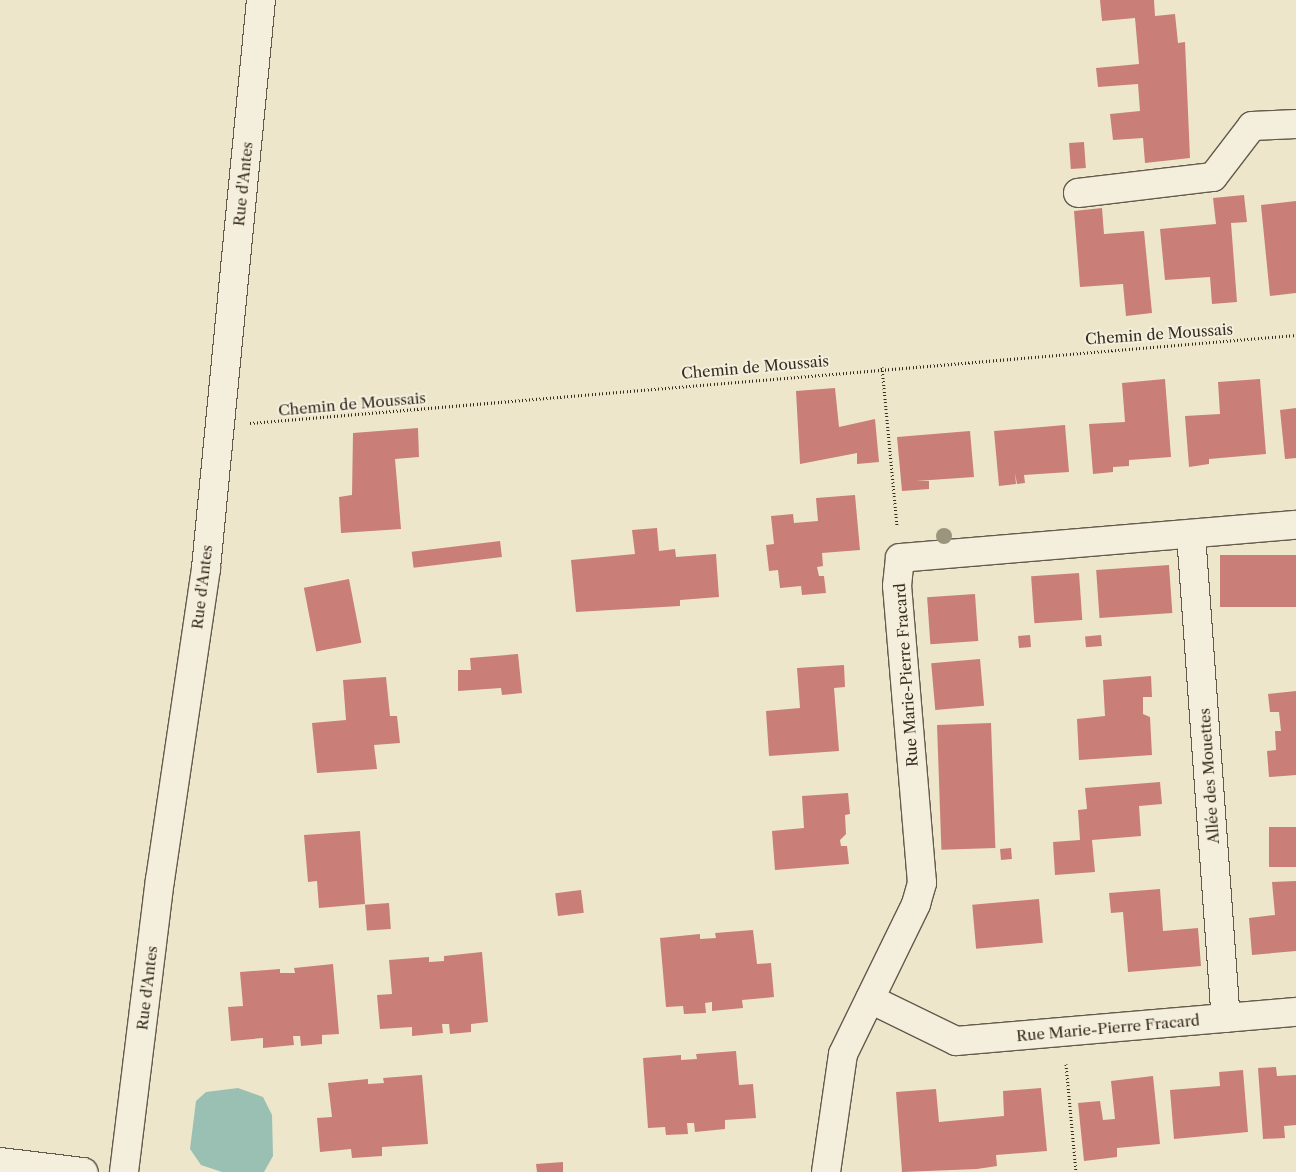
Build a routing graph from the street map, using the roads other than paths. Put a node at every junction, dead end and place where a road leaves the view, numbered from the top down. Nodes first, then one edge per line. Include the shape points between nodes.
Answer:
1 (261, 0) edge
2 (1296, 124) edge
3 (1078, 193) dead end
4 (1296, 525) edge
5 (1191, 534) junction
6 (870, 999) junction
7 (1296, 1012) edge
8 (1226, 1018) junction
9 (0, 1162) edge
10 (828, 1170) edge
11 (83, 1172) edge
12 (124, 1172) edge

1 - 12 street, Rue d'Antes via 217,424 206,568 160,880
2 - 3 street via 1252,126 1213,177
4 - 5 street
5 - 6 street, Rue Marie-Pierre Fracard via 900,558 897,586 922,882 916,904
5 - 8 street, Allée des Mouettes
6 - 8 street, Rue Marie-Pierre Fracard via 956,1041
6 - 10 street, Rue Marie-Pierre Fracard via 844,1054
7 - 8 street, Rue Marie-Pierre Fracard
9 - 11 street

